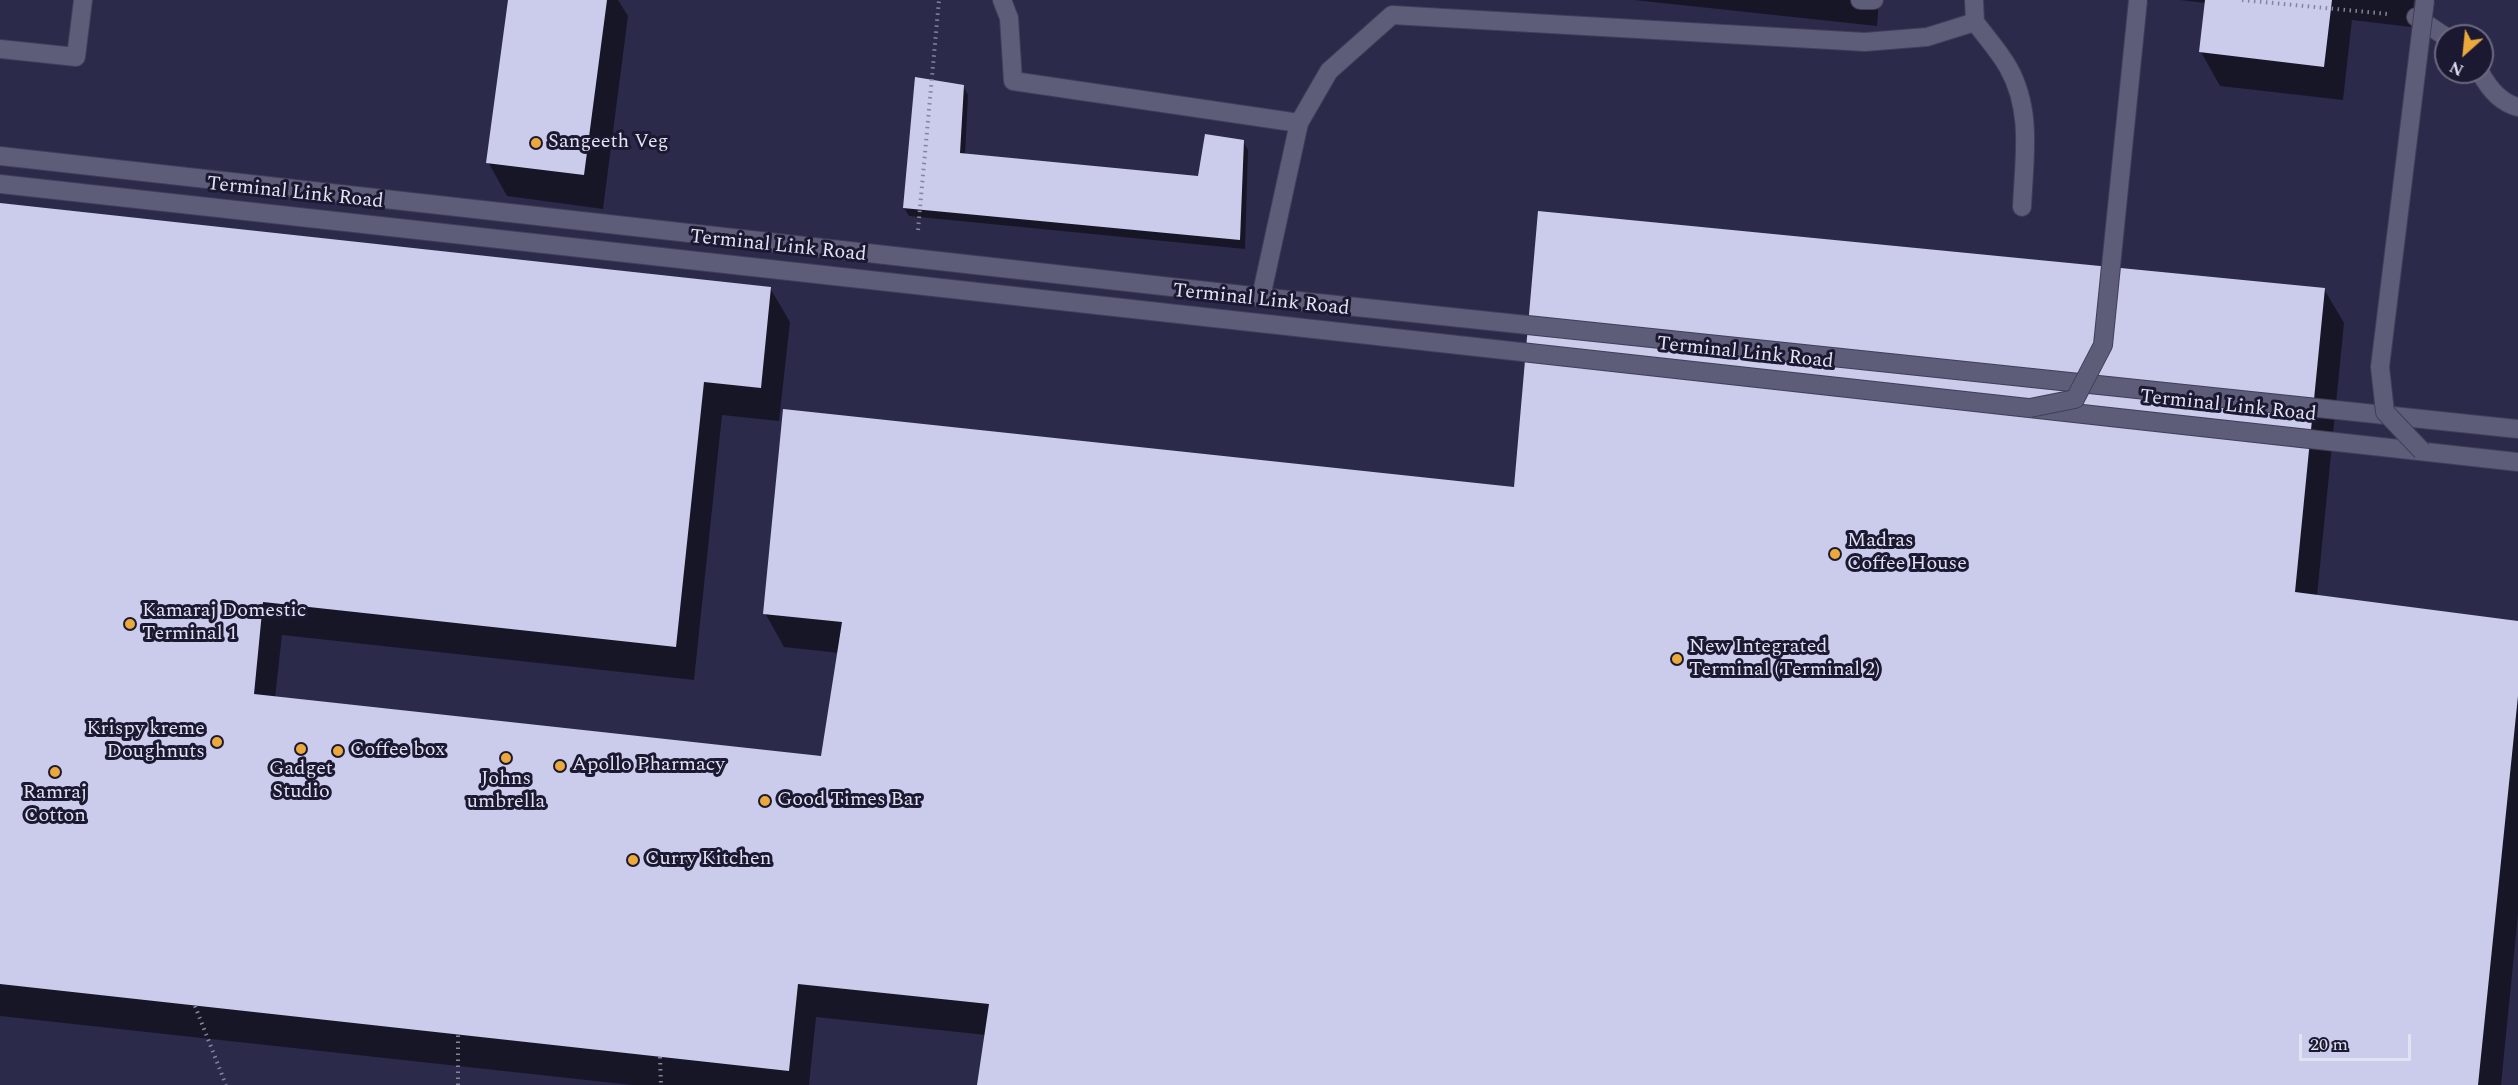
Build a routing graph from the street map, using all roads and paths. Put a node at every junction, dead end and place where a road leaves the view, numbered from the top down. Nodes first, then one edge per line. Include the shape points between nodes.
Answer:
1 (83, 0) edge
2 (939, 0) edge
3 (1002, 0) edge
4 (1860, 0) edge
5 (1874, 0) edge
6 (1974, 0) edge
7 (2138, 0) edge
8 (2242, 0) edge
9 (2425, 0) edge
10 (2416, 17) joint
11 (1975, 22) junction
12 (2434, 29) edge
13 (0, 49) edge
14 (2486, 84) edge
15 (2518, 107) edge
16 (1299, 123) junction
17 (0, 156) edge
18 (0, 184) edge
19 (2022, 207) dead end
20 (915, 258) junction
21 (1260, 297) junction
22 (2030, 408) junction
23 (2518, 429) edge
24 (2422, 451) junction
25 (2518, 462) edge
26 (195, 1006) dead end
27 (458, 1035) dead end
28 (660, 1057) dead end
29 (226, 1085) edge
30 (458, 1085) edge
31 (661, 1085) edge

1 - 13 street via 76,57
2 - 20 path
3 - 16 street via 1009,18 1013,81
4 - 5 street
6 - 11 street
7 - 22 street, bridge via 2103,345 2075,399
8 - 10 path
9 - 24 street, bridge via 2380,368 2385,412
10 - 12 street
11 - 16 street via 1927,37 1865,42 1392,15 1329,71
11 - 19 street via 2008,66 2020,95 2026,120
14 - 15 street
16 - 21 street
17 - 20 street, Terminal Link Road
18 - 22 street, Terminal Link Road
20 - 21 street, Terminal Link Road
21 - 23 street, Terminal Link Road
22 - 24 street, Terminal Link Road, bridge
24 - 25 street, Terminal Link Road
26 - 29 path
27 - 30 path
28 - 31 path

